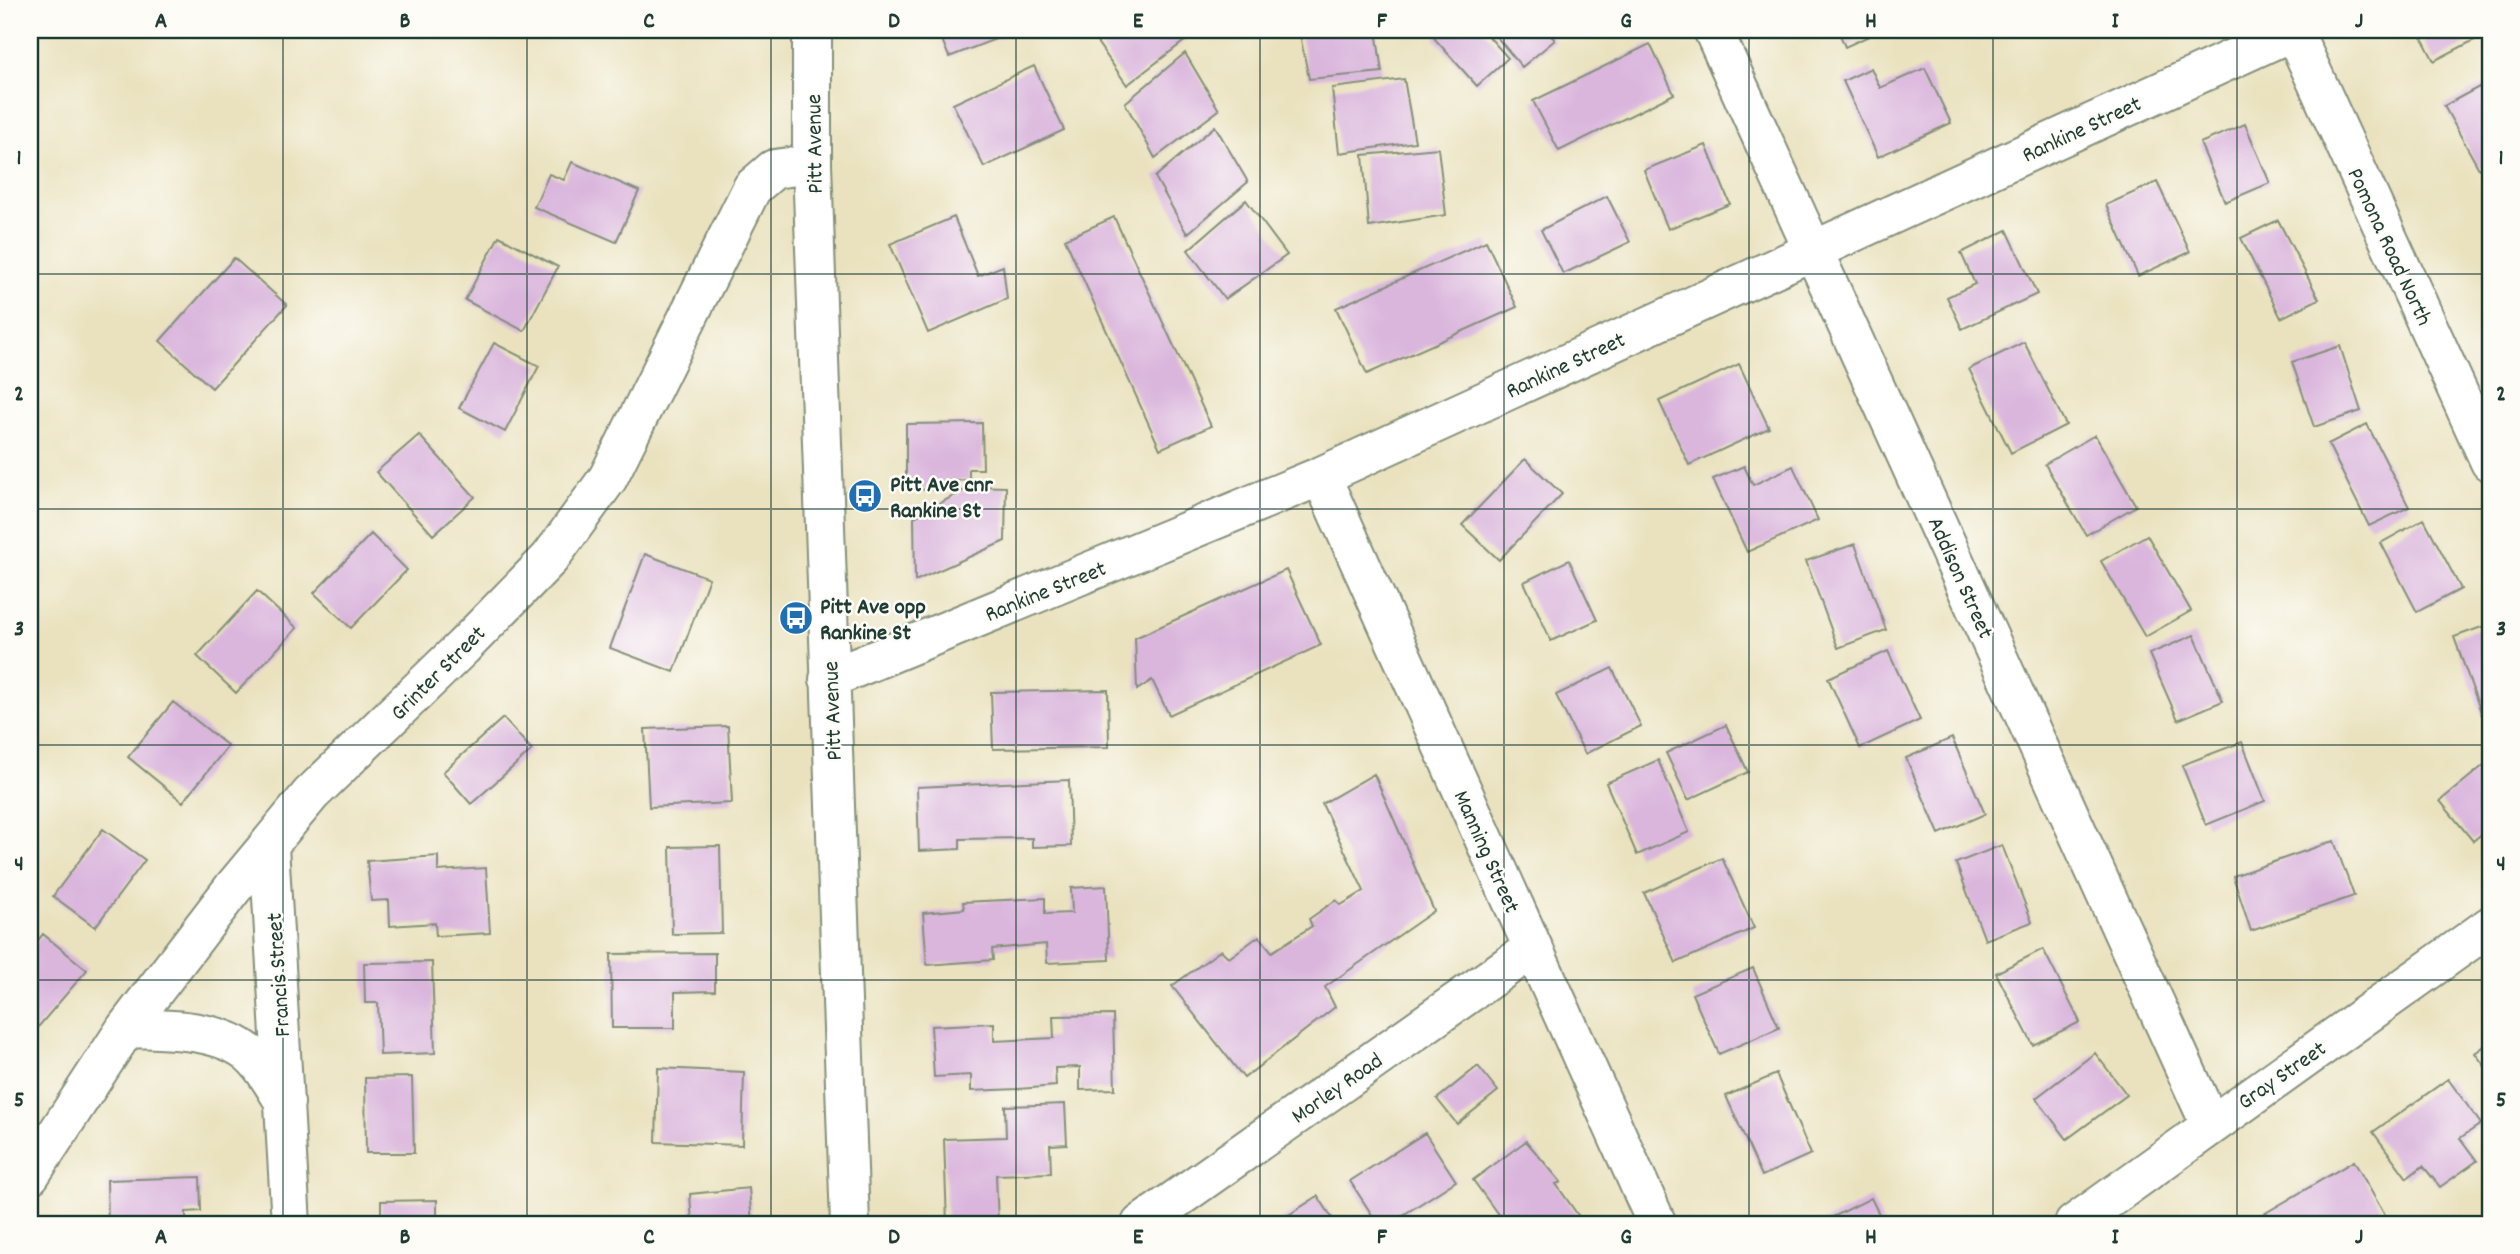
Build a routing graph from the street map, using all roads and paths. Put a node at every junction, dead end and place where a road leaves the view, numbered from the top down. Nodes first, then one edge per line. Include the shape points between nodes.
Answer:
1 (812, 30) edge
2 (1713, 30) edge
3 (2293, 30) edge
4 (812, 164) junction
5 (1815, 250) junction
6 (2490, 462) edge
7 (1321, 476) junction
8 (829, 679) junction
9 (269, 846) junction
10 (2490, 926) edge
11 (1532, 949) junction
12 (126, 1028) junction
13 (286, 1104) junction
14 (2210, 1124) junction
15 (30, 1175) edge
16 (291, 1224) edge
17 (850, 1224) edge
18 (1141, 1224) edge
19 (1657, 1224) edge
20 (2074, 1224) edge

1 - 4 street, Pitt Avenue
2 - 5 street, Addison Street
3 - 5 street, Rankine Street
3 - 6 street, Pomona Road North
4 - 8 street, Pitt Avenue
4 - 9 street, Grinter Street via 774,169 752,187 608,478 550,558 311,794
5 - 7 street, Rankine Street
5 - 14 street, Addison Street
7 - 8 street, Rankine Street
7 - 11 street, Manning Street
8 - 17 street, Pitt Avenue
9 - 12 street, Grinter Street
9 - 13 street, Francis Street
10 - 14 street, Gray Street
11 - 18 street, Morley Road
11 - 19 street, Manning Street
12 - 13 street, Francis Street via 214,1036 253,1056
12 - 15 street, Grinter Street
13 - 16 street, Francis Street
14 - 20 street, Gray Street

